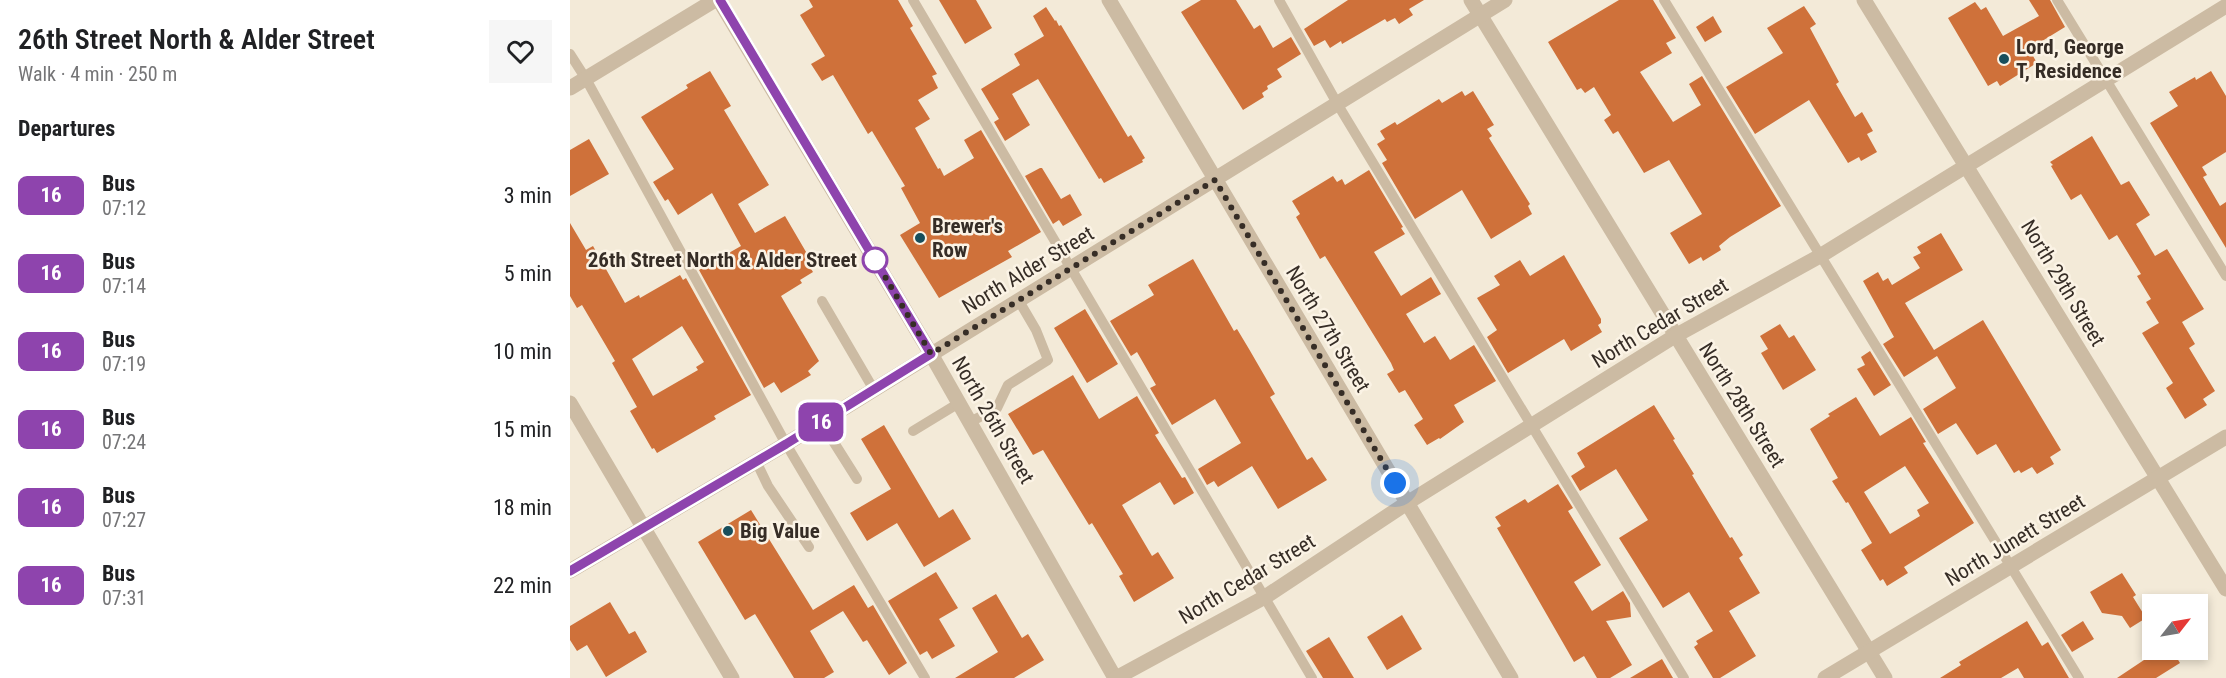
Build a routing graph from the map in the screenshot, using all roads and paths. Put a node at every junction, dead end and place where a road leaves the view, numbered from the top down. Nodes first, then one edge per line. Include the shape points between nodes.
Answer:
1 (717, 0) edge
2 (913, 0) edge
3 (1109, 0) edge
4 (1279, 0) edge
5 (1471, 0) edge
6 (1505, 0) edge
7 (1664, 0) edge
8 (1864, 0) edge
9 (2057, 0) edge
10 (2226, 6) edge
11 (1480, 16) junction
12 (570, 54) edge
13 (586, 79) junction
14 (2106, 80) junction
15 (570, 88) edge
16 (1338, 105) junction
17 (1967, 165) junction
18 (1215, 180) junction
19 (1820, 256) junction
20 (1072, 268) junction
21 (2226, 276) edge
22 (822, 301) dead end
23 (1019, 301) junction
24 (1675, 336) junction
25 (931, 354) junction
26 (874, 390) junction
27 (570, 403) edge
28 (959, 403) junction
29 (821, 422) junction
30 (970, 422) junction
31 (1530, 426) junction
32 (913, 431) dead end
33 (2226, 437) edge
34 (786, 444) junction
35 (756, 462) junction
36 (2158, 478) junction
37 (857, 479) dead end
38 (1407, 503) junction
39 (644, 528) junction
40 (809, 547) dead end
41 (2010, 568) junction
42 (570, 571) edge
43 (2226, 589) edge
44 (1265, 597) junction
45 (1869, 652) junction
46 (732, 678) edge
47 (925, 678) edge
48 (1115, 678) edge
49 (1312, 678) edge
50 (1511, 678) edge
51 (1684, 678) edge
52 (1825, 678) edge
53 (1885, 678) edge
54 (2079, 678) edge

1 - 13 street
1 - 25 street, North 26th Street
2 - 20 lane
3 - 18 street, North 27th Street
4 - 16 lane
5 - 11 street, North 28th Street
6 - 11 street, North Alder Street
7 - 19 lane
8 - 17 street, North 29th Street
9 - 14 lane
10 - 14 street, North Cedar Street
11 - 16 street, North Alder Street
11 - 24 street, North 28th Street
12 - 13 lane
13 - 15 street
13 - 34 lane
14 - 17 street, North Cedar Street
14 - 21 lane
16 - 18 street, North Alder Street
16 - 31 lane
17 - 19 street, North Cedar Street
17 - 36 street, North 29th Street
18 - 20 street, North Alder Street
18 - 38 street, North 27th Street
19 - 24 street, North Cedar Street
19 - 41 lane
20 - 23 street, North Alder Street
20 - 44 lane
22 - 26 lane
23 - 25 street, North Alder Street
23 - 30 lane via 1048,360 1008,385 997,408
24 - 31 street, North Cedar Street
24 - 45 street, North 28th Street
25 - 26 street, North Alder Street
25 - 28 street, North 26th Street
26 - 29 street, North Alder Street
27 - 39 street
28 - 30 street, North 26th Street
28 - 32 lane
29 - 34 street, North Alder Street
29 - 37 lane
30 - 48 street, North 26th Street
31 - 38 street, North Cedar Street
31 - 51 lane
33 - 36 street, North Junett Street
34 - 35 street, North Alder Street
34 - 47 lane
35 - 39 street, North Alder Street
35 - 40 lane
36 - 41 street, North Junett Street
36 - 43 street, North 29th Street
38 - 44 street, North Cedar Street
38 - 50 street, North 27th Street
39 - 42 street, North Alder Street
39 - 46 street
41 - 45 street, North Junett Street
41 - 54 lane
44 - 48 street, North Cedar Street
44 - 49 lane
45 - 52 street, North Junett Street
45 - 53 street, North 28th Street

